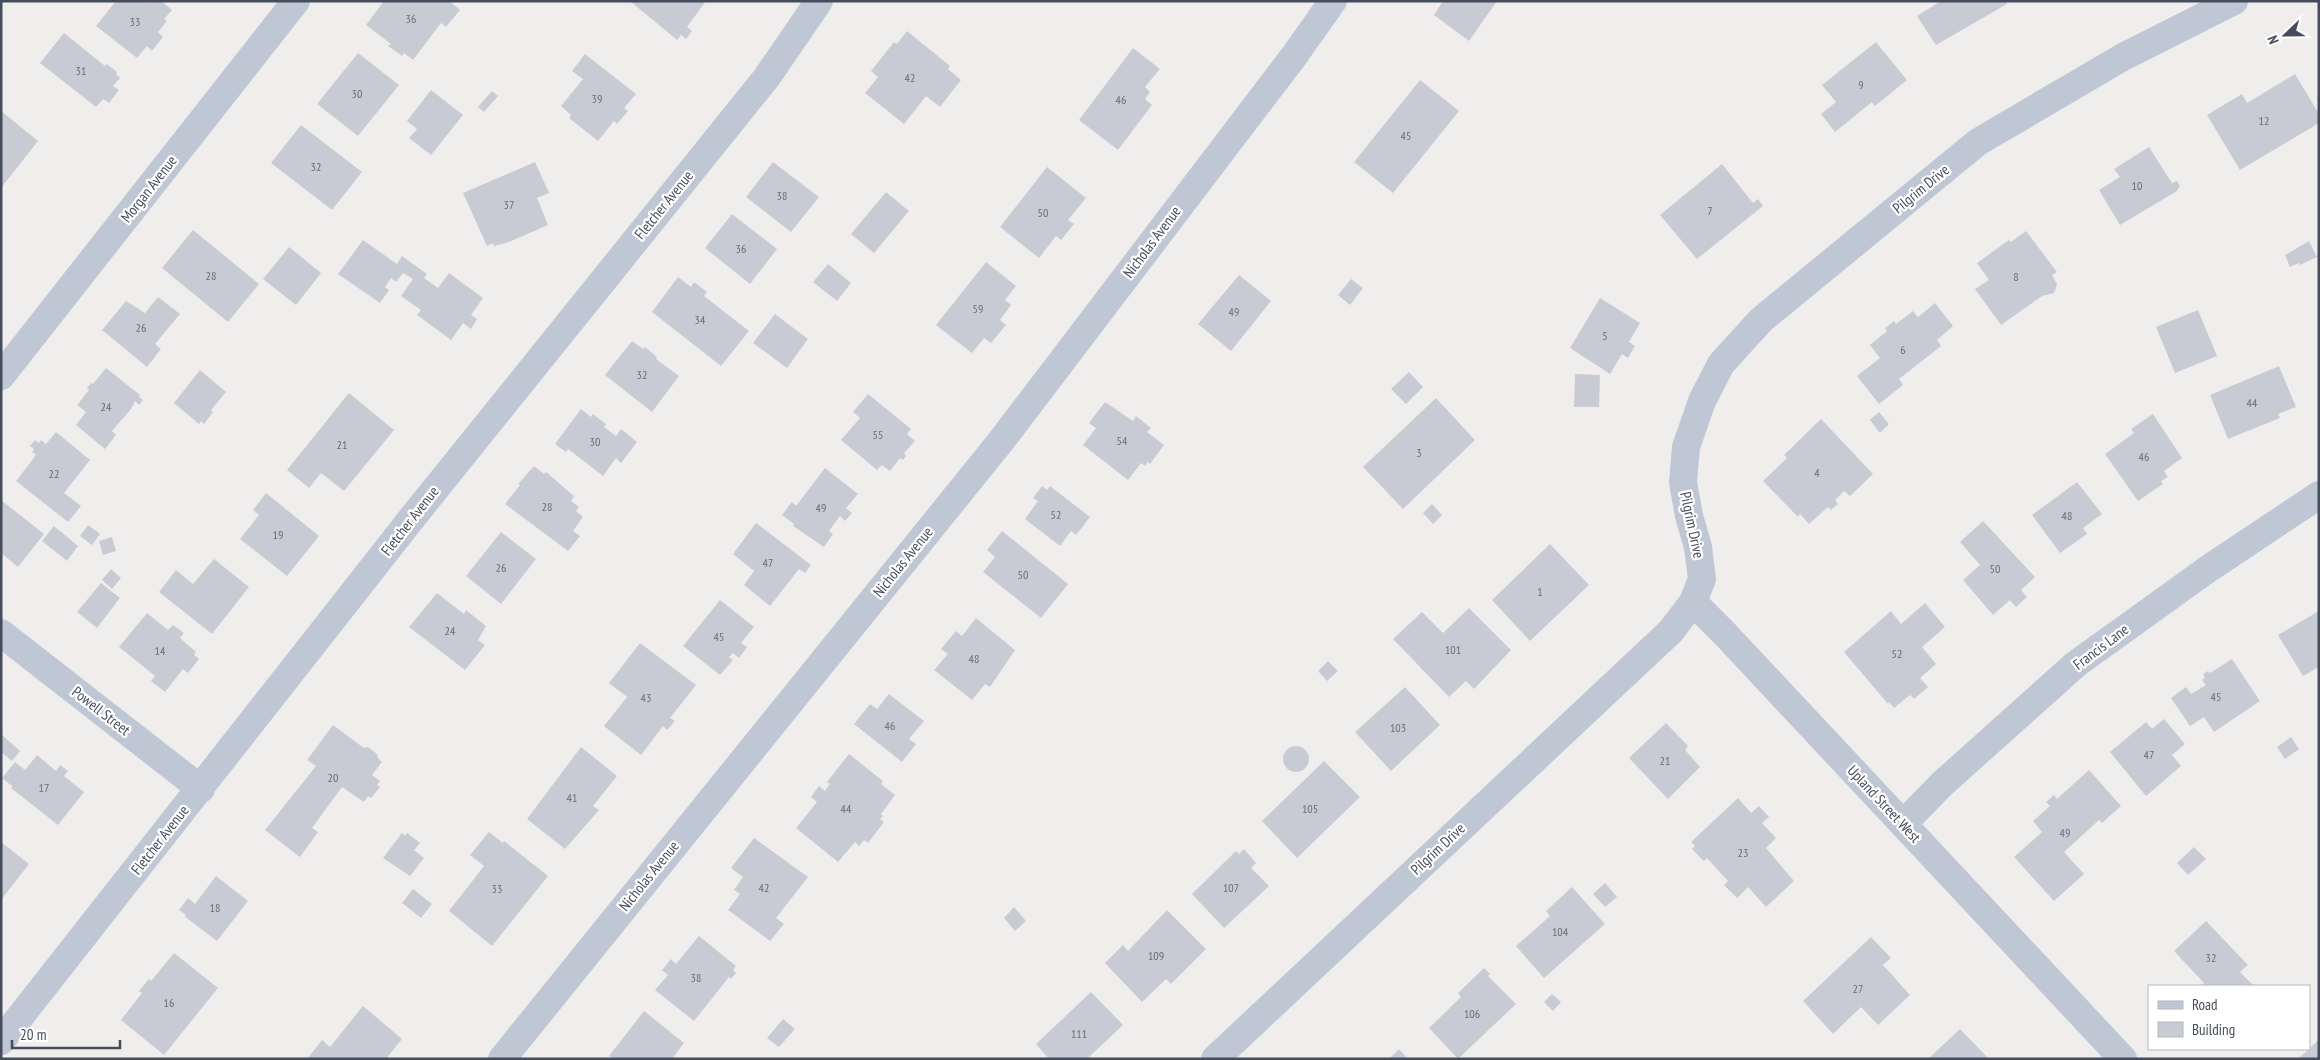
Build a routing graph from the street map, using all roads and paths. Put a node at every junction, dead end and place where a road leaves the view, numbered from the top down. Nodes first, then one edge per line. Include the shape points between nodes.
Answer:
1 (296, 1) edge
2 (819, 1) edge
3 (1333, 1) edge
4 (2234, 1) edge
5 (1, 376) edge
6 (2319, 495) edge
7 (1693, 602) junction
8 (1, 633) edge
9 (201, 789) junction
10 (1904, 824) junction
11 (1, 1041) edge
12 (502, 1059) edge
13 (1215, 1059) edge
14 (2123, 1059) edge

1 - 5 street, Morgan Avenue
2 - 9 street, Fletcher Avenue via 767,77 412,518
3 - 12 street, Nicholas Avenue via 1001,441
4 - 7 street, Pilgrim Drive via 2123,57 1978,142 1761,320 1734,349 1721,364 1702,401 1686,447 1683,482 1702,579
6 - 10 street, Francis Lane via 2208,569 2076,664 1942,784
7 - 10 street, Upland Street West
7 - 13 street, Pilgrim Drive via 1671,631
8 - 9 street, Powell Street
9 - 11 street, Fletcher Avenue
10 - 14 street, Upland Street West

